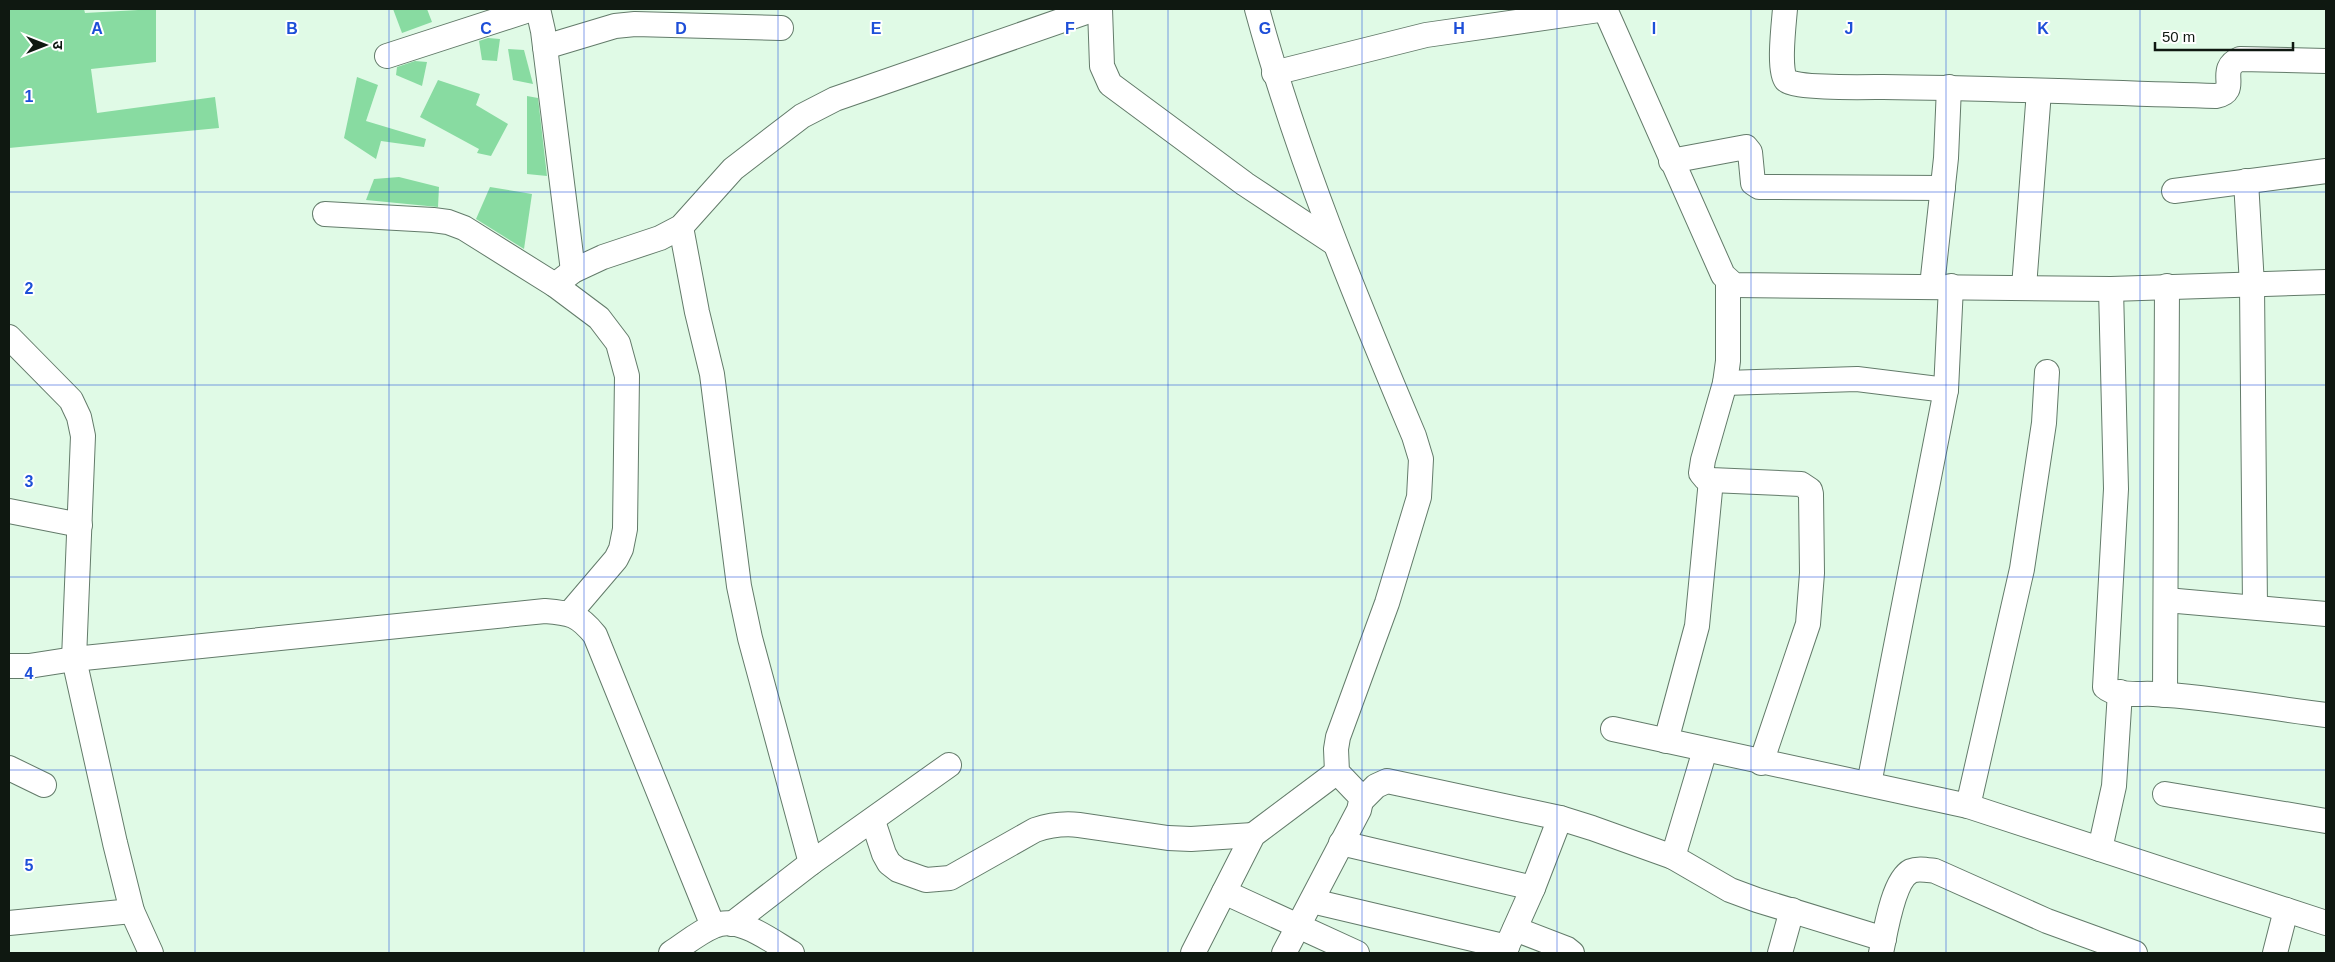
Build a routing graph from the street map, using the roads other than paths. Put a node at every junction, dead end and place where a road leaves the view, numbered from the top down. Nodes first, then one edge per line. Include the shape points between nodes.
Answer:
1 (532, 9) edge
2 (538, 9) edge
3 (1094, 9) edge
4 (1100, 9) edge
5 (1257, 9) edge
6 (1606, 9) edge
7 (1785, 9) edge
8 (781, 28) dead end
9 (545, 47) junction
10 (388, 56) dead end
11 (2326, 61) edge
12 (1274, 73) junction
13 (1949, 87) junction
14 (2038, 91) junction
15 (1671, 161) junction
16 (2326, 171) edge
17 (2246, 181) junction
18 (1943, 188) junction
19 (2174, 191) dead end
20 (325, 214) dead end
21 (681, 227) junction
22 (1334, 243) junction
23 (564, 278) junction
24 (1728, 282) junction
25 (2326, 282) edge
26 (2252, 285) junction
27 (1941, 286) junction
28 (2167, 286) junction
29 (2024, 287) junction
30 (2111, 289) junction
31 (9, 337) edge
32 (2047, 372) dead end
33 (1725, 384) junction
34 (1946, 390) junction
35 (1711, 480) junction
36 (9, 511) edge
37 (80, 525) junction
38 (2166, 600) junction
39 (2254, 607) junction
40 (570, 613) junction
41 (2326, 614) edge
42 (74, 659) junction
43 (9, 666) edge
44 (2120, 692) junction
45 (2166, 695) junction
46 (2326, 716) edge
47 (1613, 729) dead end
48 (1666, 741) junction
49 (1705, 750) junction
50 (1761, 763) junction
51 (949, 765) dead end
52 (9, 768) edge
53 (1337, 772) junction
54 (1869, 784) junction
55 (44, 785) dead end
56 (2165, 794) dead end
57 (1361, 801) junction
58 (1968, 806) junction
59 (1560, 818) junction
60 (873, 821) junction
61 (2326, 821) edge
62 (1253, 835) junction
63 (1341, 843) junction
64 (2100, 849) junction
65 (1673, 857) junction
66 (811, 864) junction
67 (1534, 888) junction
68 (1224, 892) junction
69 (1312, 901) junction
70 (1792, 910) junction
71 (2286, 910) junction
72 (132, 911) junction
73 (9, 922) edge
74 (2326, 923) edge
75 (722, 925) junction
76 (1298, 927) junction
77 (1509, 943) edge
78 (1882, 946) edge
79 (151, 953) edge
80 (671, 953) edge
81 (792, 953) edge
82 (1193, 953) edge
83 (1284, 953) edge
84 (1356, 953) edge
85 (1572, 953) edge
86 (1780, 953) edge
87 (2135, 953) edge
88 (2276, 953) edge

1 - 10 street
2 - 9 street
3 - 21 street via 835,99 802,116 733,169
4 - 22 street via 1102,66 1110,84 1245,184
5 - 12 street
6 - 12 street via 1426,35
6 - 15 street
7 - 13 street via 1782,67 1786,80 1791,84
8 - 9 street via 635,24 615,26
9 - 23 street
11 - 14 street via 2240,59 2228,68 2229,88 2216,96
12 - 22 street
13 - 14 street
13 - 18 street
14 - 29 street
15 - 18 street via 1746,147 1750,152 1752,179 1759,187
15 - 24 street
16 - 17 street
17 - 19 street
17 - 26 street
18 - 27 street
20 - 23 street via 448,222
21 - 23 street via 660,238 603,257
21 - 66 street via 712,374 739,586
22 - 53 street via 1421,459 1419,497 1387,603 1338,737
23 - 40 street via 618,343 627,376 625,529 621,549
24 - 27 street via 1740,287
24 - 33 street via 1729,342
25 - 26 street
26 - 28 street
26 - 39 street
27 - 29 street
27 - 34 street
28 - 30 street
28 - 38 street
29 - 30 street
30 - 44 street via 2116,489 2104,682 2107,689
31 - 37 street via 71,400 79,418 83,436
32 - 58 street via 2044,423 2022,569
33 - 34 street via 1856,380
33 - 35 street via 1701,466 1701,473
34 - 54 street
35 - 48 street via 1696,626
35 - 50 street via 1802,484 1811,494 1812,582 1808,624
36 - 37 street
37 - 42 street
38 - 39 street
38 - 45 street
39 - 41 street
40 - 42 street via 545,611
40 - 75 street via 595,635
42 - 43 street
42 - 72 street
44 - 45 street
44 - 64 street via 2114,786
45 - 46 street
47 - 48 street
48 - 49 street
49 - 50 street
49 - 65 street
50 - 54 street
51 - 60 street
52 - 55 street
53 - 57 street via 1357,792
53 - 62 street
54 - 58 street
56 - 61 street
57 - 59 street via 1376,786 1387,781
57 - 63 street
58 - 64 street
59 - 65 street
59 - 67 street
60 - 62 street via 889,863 898,870 926,880 950,878 1035,830 1065,823 1168,838
60 - 66 street
62 - 68 street
63 - 67 street
63 - 69 street
64 - 71 street
65 - 70 street via 1730,890
66 - 75 street
67 - 77 street
68 - 76 street
68 - 82 street
69 - 76 street
69 - 77 street
70 - 78 street
70 - 86 street
71 - 74 street
71 - 88 street
72 - 73 street
72 - 79 street
75 - 80 street
75 - 81 street via 752,930
76 - 83 street
76 - 84 street
77 - 85 street via 1567,949
78 - 87 street via 1898,885 1912,871 1921,870 1934,871 2047,921

